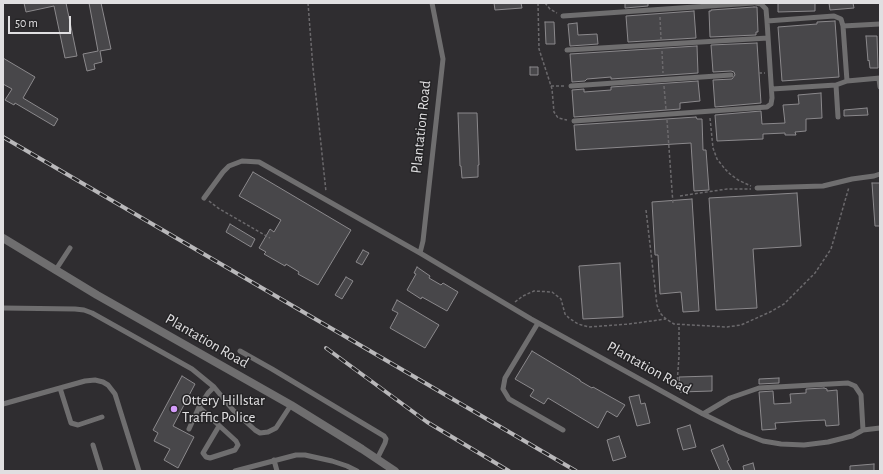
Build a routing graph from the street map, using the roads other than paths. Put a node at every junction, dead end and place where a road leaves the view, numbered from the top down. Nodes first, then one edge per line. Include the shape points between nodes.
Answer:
1 (432, 3) edge
2 (753, 3) edge
3 (756, 3) edge
4 (563, 16) road end
5 (767, 21) junction
6 (880, 24) edge
7 (843, 26) junction
8 (768, 38) junction
9 (567, 50) dead end
10 (731, 75) dead end
11 (880, 78) edge
12 (847, 81) junction
13 (836, 85) junction
14 (571, 86) road end
15 (880, 87) edge
16 (772, 90) junction
17 (838, 117) dead end
18 (574, 121) road end
19 (880, 174) edge
20 (757, 188) road end
21 (204, 198) road end
22 (3, 238) edge
23 (70, 248) dead end
24 (420, 253) junction
25 (56, 271) junction
26 (3, 308) edge
27 (538, 323) junction
28 (240, 351) dead end
29 (214, 387) junction
30 (60, 388) junction
31 (3, 404) edge
32 (291, 405) junction
33 (199, 407) junction
34 (703, 414) junction
35 (102, 417) dead end
36 (219, 426) junction
37 (880, 428) edge
38 (189, 429) dead end
39 (563, 430) dead end
40 (863, 430) junction
41 (93, 445) dead end
42 (377, 459) junction
43 (274, 460) junction
44 (101, 471) edge
45 (139, 471) edge
46 (235, 471) edge
47 (278, 471) edge
48 (357, 471) edge
49 (395, 471) edge

1 - 24 lane, Plantation Road via 443,59
2 - 4 lane
3 - 5 lane via 766,9
5 - 7 lane via 834,16 841,19
5 - 8 lane
6 - 7 lane
7 - 12 lane
8 - 9 lane
8 - 16 lane
10 - 14 lane
11 - 12 lane
11 - 15 lane
12 - 13 lane
13 - 16 lane
13 - 17 lane
16 - 18 lane via 771,104 766,107
19 - 20 lane via 823,186
21 - 24 lane, Plantation Road via 226,168 236,162 247,160 264,164
22 - 25 street, Plantation Road
23 - 25 lane
24 - 27 lane, Plantation Road
25 - 32 street, Plantation Road
26 - 29 lane via 84,310 192,368
27 - 34 lane, Plantation Road
27 - 39 lane via 505,378 503,389 510,399
28 - 42 lane via 384,436 385,443
29 - 32 lane via 238,414 260,433 276,428
29 - 33 lane
30 - 31 lane
30 - 35 lane via 71,423 78,425
30 - 45 lane via 95,380 112,389
32 - 42 street, Plantation Road
33 - 36 lane
33 - 38 lane
34 - 40 lane, Plantation Road via 758,440 781,444 828,442 852,436
34 - 40 lane via 730,398 759,388 848,384 855,386 861,395
36 - 36 lane via 236,441 237,448 206,457 203,453
37 - 40 lane, Plantation Road
41 - 44 lane
42 - 49 street, Plantation Road
43 - 46 lane
43 - 47 lane
43 - 48 lane via 305,455 348,466

